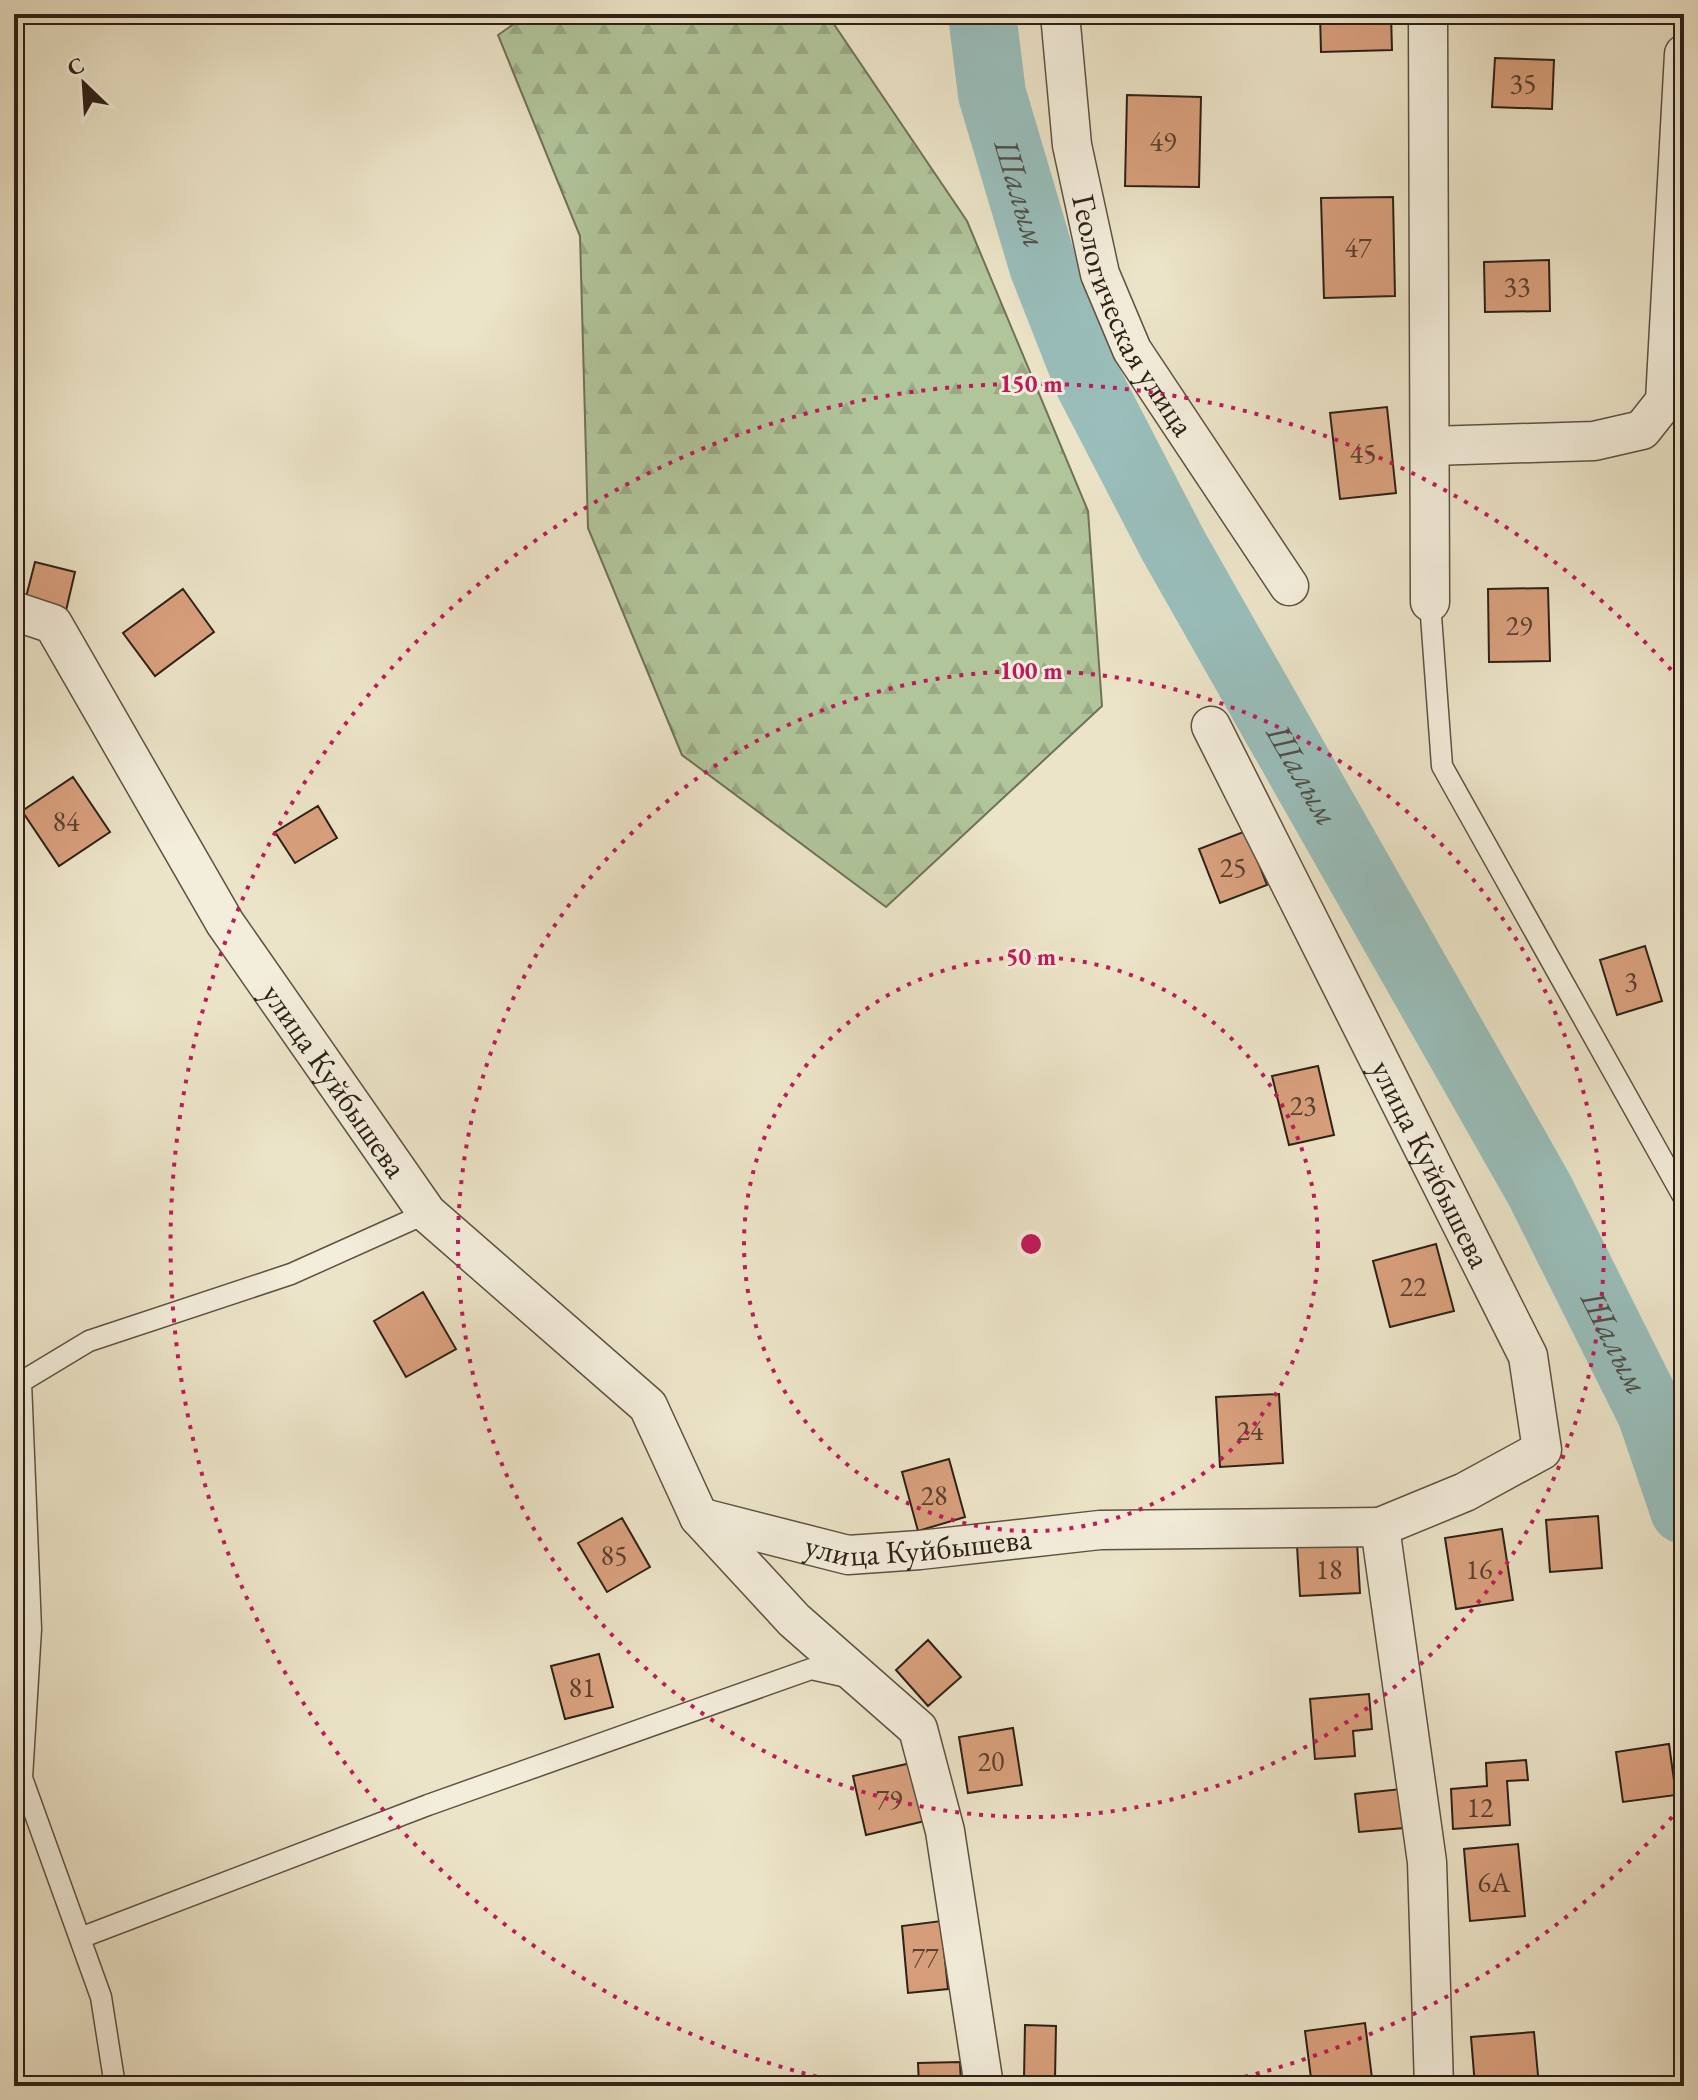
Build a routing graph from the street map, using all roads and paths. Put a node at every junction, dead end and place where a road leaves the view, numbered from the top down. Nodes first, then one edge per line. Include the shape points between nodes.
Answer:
1 (1060, 14) edge
2 (1428, 14) edge
3 (1684, 54) edge
4 (1431, 446) junction
5 (1289, 586) dead end
6 (1430, 602) joint
7 (14, 611) edge
8 (1211, 726) dead end
9 (1684, 1198) edge
10 (427, 1213) junction
11 (699, 1517) junction
12 (1380, 1527) junction
13 (863, 1680) junction
14 (80, 1938) junction
15 (115, 2086) edge
16 (984, 2086) edge
17 (1434, 2086) edge

1 - 5 street, Геологическая улица via 1072,145 1100,274 1132,350
2 - 4 street
3 - 4 street via 1665,401 1642,430 1594,441
4 - 6 street
6 - 9 lane via 1442,766
7 - 10 street, улица Куйбышева via 53,624 225,923
8 - 12 street, улица Куйбышева via 1528,1356 1542,1450 1465,1492
10 - 11 street, улица Куйбышева via 648,1406
10 - 14 lane via 291,1274 89,1341 21,1382 31,1629 22,1778
11 - 12 street, улица Куйбышева via 848,1555 1100,1530
11 - 13 street, улица Куйбышева via 794,1620
12 - 17 street via 1427,1862
13 - 14 lane via 811,1669 428,1805
13 - 16 street, улица Куйбышева via 918,1729 945,1831
14 - 15 lane via 101,1997

